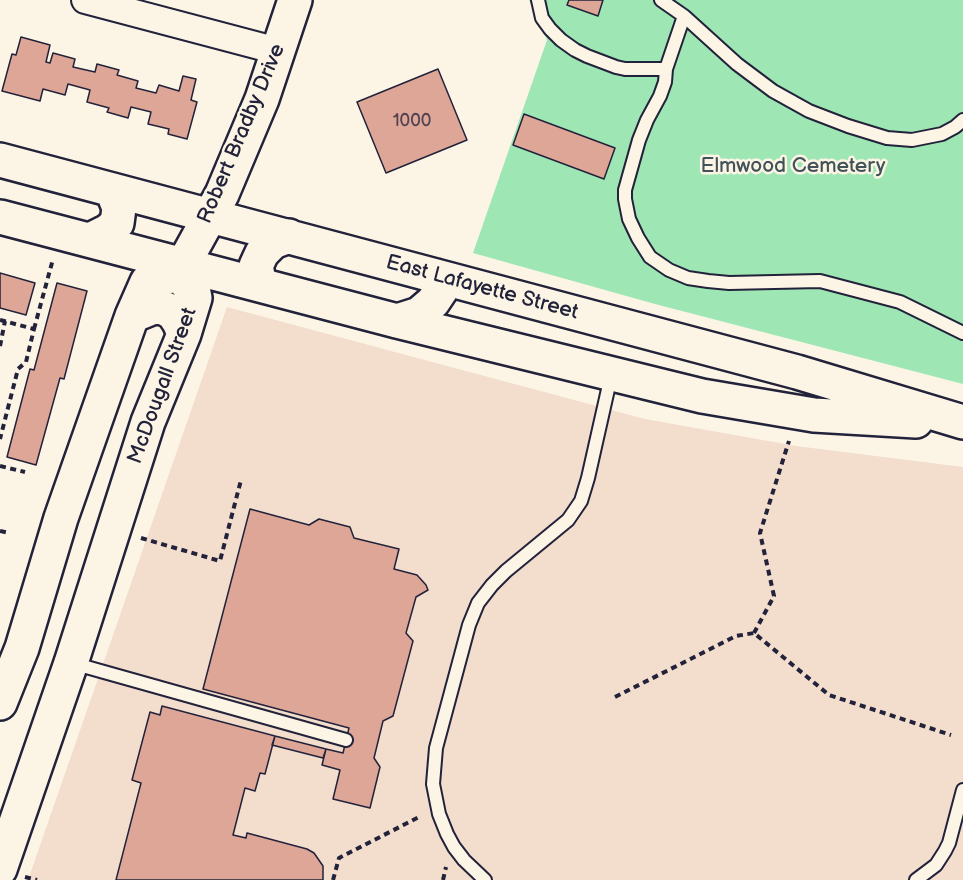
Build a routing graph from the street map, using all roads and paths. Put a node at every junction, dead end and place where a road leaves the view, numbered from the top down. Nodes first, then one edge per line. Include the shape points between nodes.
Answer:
1 (85, 0) edge
2 (296, 0) edge
3 (538, 0) edge
4 (662, 0) edge
5 (684, 16) junction
6 (278, 51) junction
7 (666, 69) junction
8 (963, 120) edge
9 (0, 160) edge
10 (112, 190) junction
11 (210, 216) junction
12 (0, 217) edge
13 (288, 236) junction
14 (90, 240) junction
15 (53, 259) dead end
16 (183, 265) junction
17 (436, 276) junction
18 (260, 285) junction
19 (132, 316) junction
20 (3, 321) edge
21 (397, 321) junction
22 (34, 329) junction
23 (963, 333) edge
24 (184, 334) junction
25 (0, 346) edge
26 (612, 374) junction
27 (963, 423) edge
28 (0, 439) edge
29 (789, 441) dead end
30 (0, 466) edge
31 (25, 472) dead end
32 (241, 480) dead end
33 (0, 531) edge
34 (9, 533) dead end
35 (141, 538) dead end
36 (754, 633) junction
37 (22, 648) junction
38 (71, 663) junction
39 (615, 697) dead end
40 (0, 703) edge
41 (951, 735) dead end
42 (346, 740) dead end
43 (963, 790) edge
44 (421, 816) dead end
45 (446, 867) dead end
46 (12, 873) edge
47 (37, 880) edge
48 (333, 880) edge
49 (442, 880) edge
50 (485, 880) edge
51 (916, 880) edge

1 - 6 street
2 - 6 street, Robert Bradby Drive
3 - 7 lane via 542,18 550,29 575,50 625,69
4 - 5 lane
5 - 7 lane
5 - 8 lane via 773,91 848,126 887,138 912,140 942,134
6 - 11 street, Robert Bradby Drive via 262,99
7 - 23 lane via 625,190 629,219 650,257 688,278 708,281 820,281 900,302
9 - 10 street, East Lafayette Street
10 - 11 street, East Lafayette Street
10 - 14 street via 119,208 117,222
11 - 13 street, East Lafayette Street
11 - 16 street, Robert Bradby Drive
12 - 14 street, East Lafayette Street
13 - 17 street, East Lafayette Street
13 - 18 street via 273,242 262,253 256,266
14 - 16 street, East Lafayette Street
15 - 22 path
16 - 18 street, East Lafayette Street
16 - 19 street, McDougall Street via 168,277 147,282
16 - 24 street, McDougall Street via 182,277 195,298
17 - 21 street via 441,291 433,302 419,314
17 - 27 street, East Lafayette Street via 797,372
18 - 21 street, East Lafayette Street
19 - 24 street via 154,307 164,309 173,314
19 - 37 street, McDougall Street via 61,518
20 - 22 path
20 - 25 path
21 - 26 street, East Lafayette Street
22 - 28 path via 26,362 18,369
24 - 38 street, McDougall Street via 148,422
26 - 27 street, East Lafayette Street via 702,396 814,415
26 - 50 lane via 581,501 568,520 507,571 478,603 436,748 433,784 447,834 464,860
29 - 36 path via 760,533 774,596
30 - 31 path
32 - 35 path via 220,561
33 - 34 path
36 - 39 path via 736,636
36 - 41 path via 829,695
37 - 38 street
37 - 40 street, McDougall Street
38 - 42 lane
38 - 46 street, McDougall Street
43 - 51 lane via 945,851 936,865
44 - 48 path via 339,858
45 - 49 path
46 - 47 path

